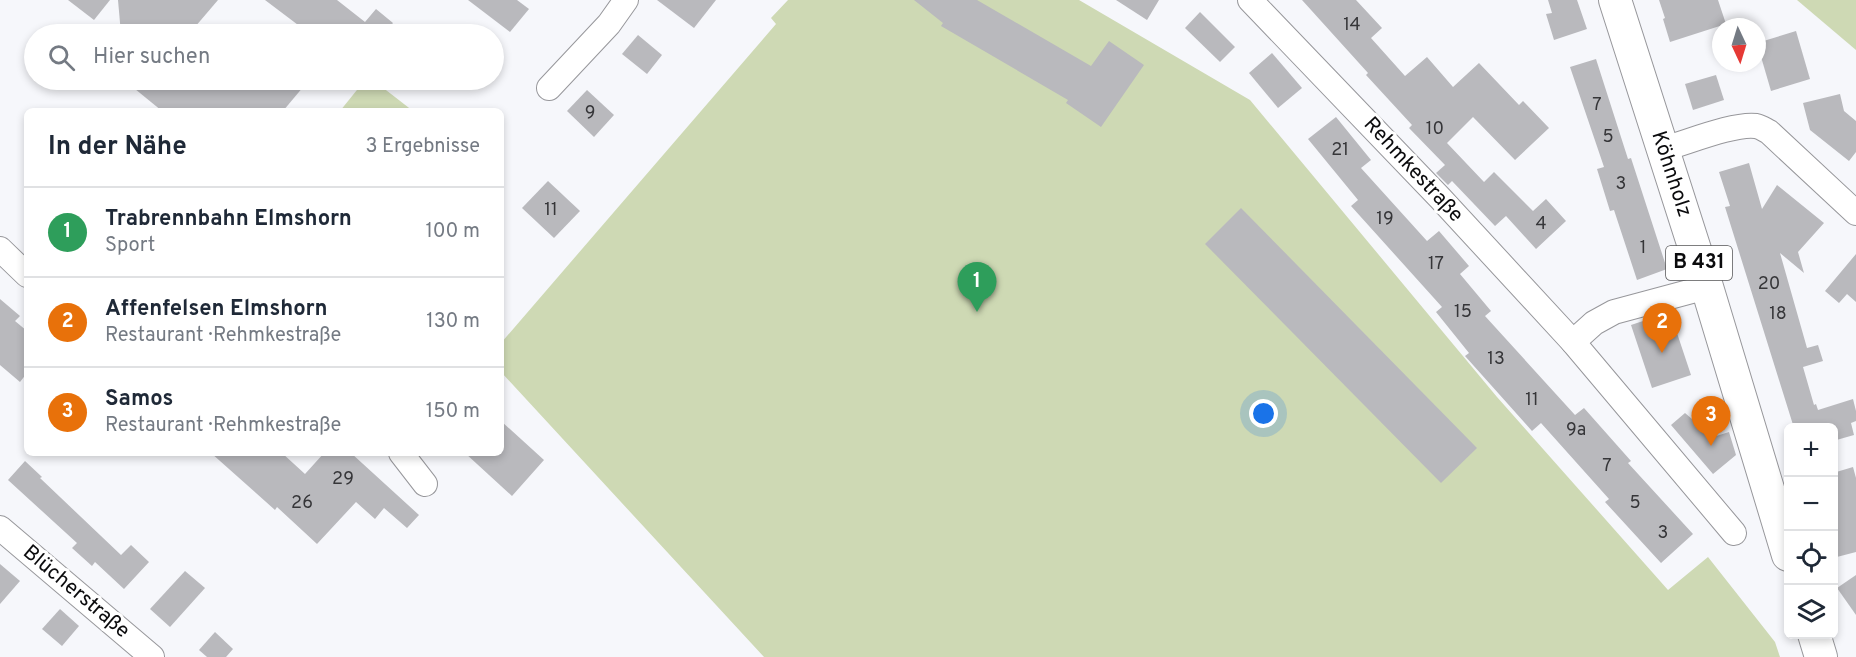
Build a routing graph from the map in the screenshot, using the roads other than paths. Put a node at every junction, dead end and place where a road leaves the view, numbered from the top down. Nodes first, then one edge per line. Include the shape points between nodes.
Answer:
1 (626, 0) edge
2 (1250, 0) edge
3 (1615, 0) edge
4 (549, 88) dead end
5 (1663, 149) junction
6 (1856, 213) edge
7 (0, 249) edge
8 (24, 272) edge
9 (1707, 287) junction
10 (1573, 342) junction
11 (403, 456) edge
12 (425, 484) dead end
13 (0, 528) edge
14 (1734, 533) dead end
15 (1784, 542) edge
16 (1816, 639) edge
17 (153, 657) edge
18 (1821, 657) edge

1 - 4 street via 609,24
2 - 10 street, Rehmkestraße
3 - 5 main road, Köhnholz / B 431
5 - 6 street via 1730,129 1759,126
5 - 9 main road, Köhnholz / B 431
7 - 8 street
9 - 10 street via 1614,312
9 - 15 main road, Köhnholz / B 431
10 - 14 street, Rehmkestraße
11 - 12 street
13 - 17 street, Blücherstraße
16 - 18 main road

